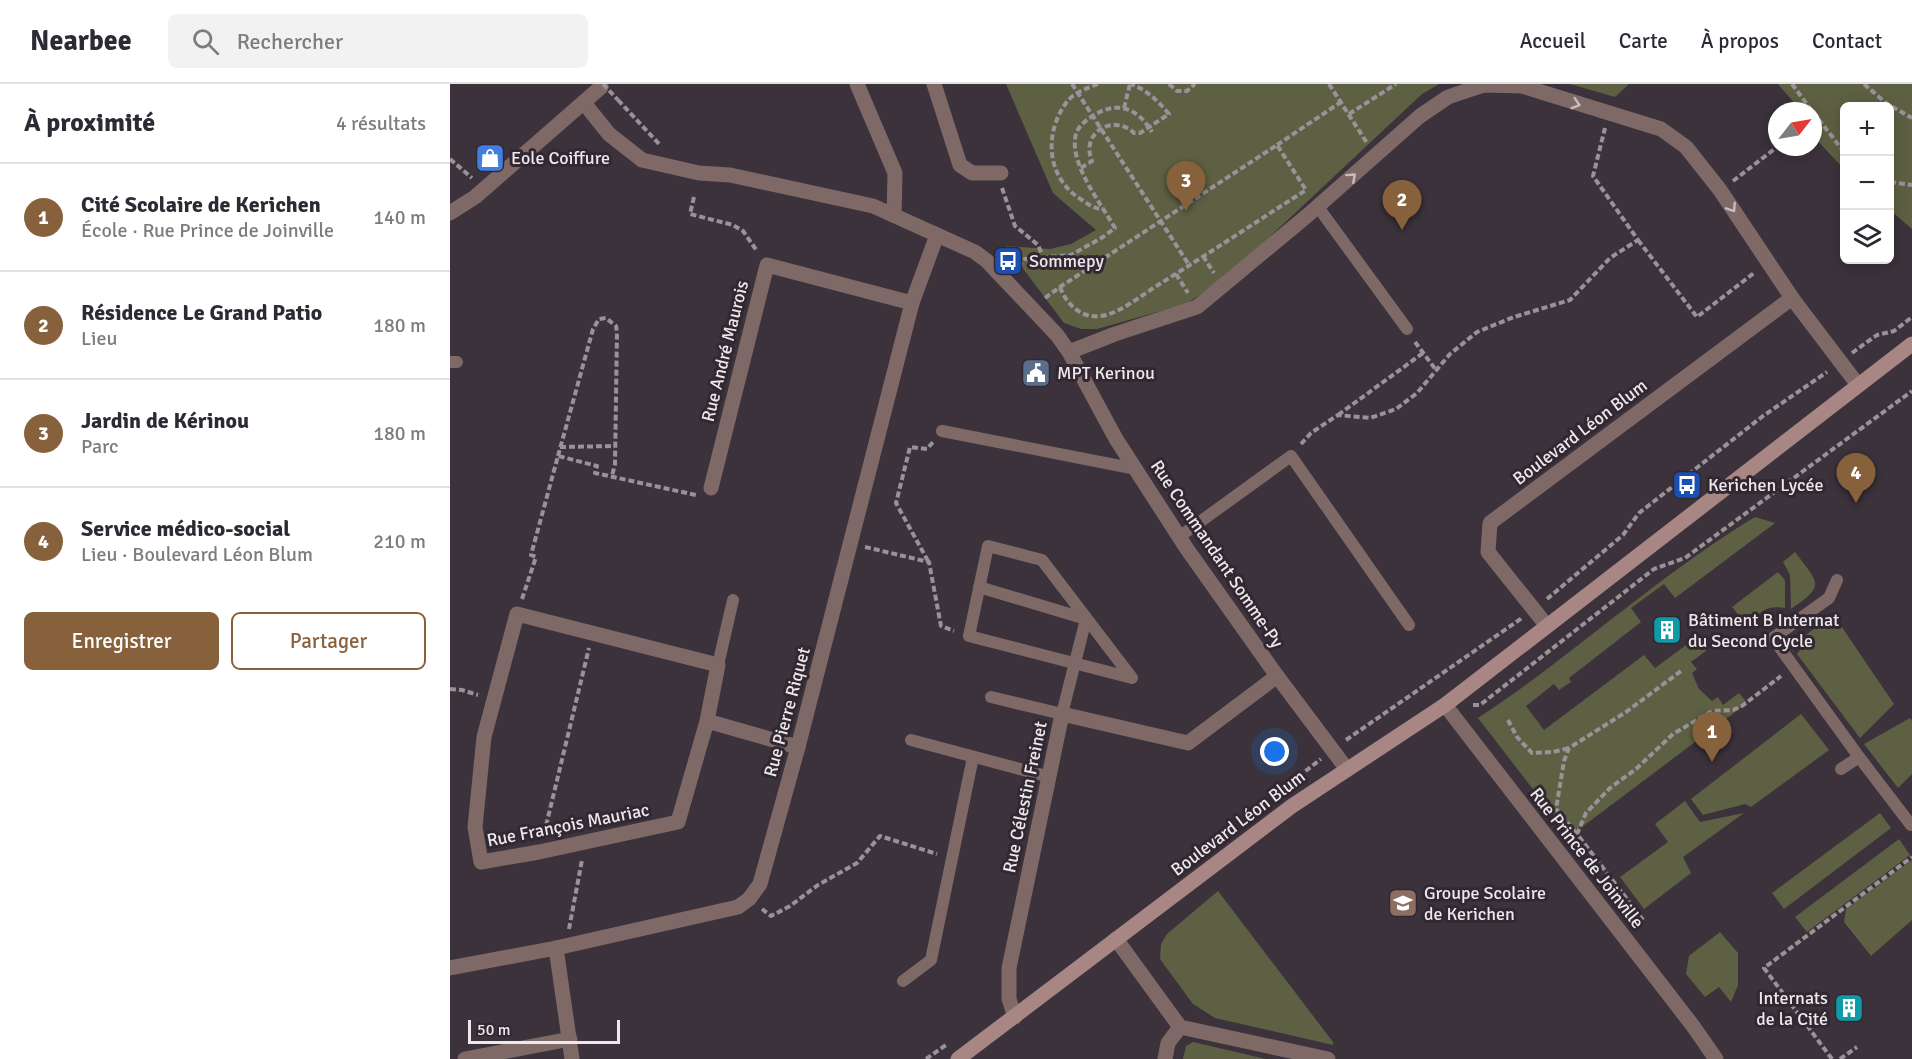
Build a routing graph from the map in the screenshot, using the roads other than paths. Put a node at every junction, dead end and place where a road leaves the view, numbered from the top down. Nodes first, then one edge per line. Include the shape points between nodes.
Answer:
1 (857, 84) edge
2 (934, 84) edge
3 (602, 86) edge
4 (584, 103) junction
5 (1001, 173) dead end
6 (1313, 211) junction
7 (450, 212) edge
8 (894, 215) junction
9 (937, 235) junction
10 (1792, 298) junction
11 (912, 303) junction
12 (1407, 329) road end
13 (1912, 344) edge
14 (1069, 352) junction
15 (1858, 385) junction
16 (942, 431) road end
17 (1136, 469) junction
18 (711, 488) road end
19 (1179, 537) junction
20 (1837, 580) dead end
21 (979, 588) junction
22 (733, 600) dead end
23 (1086, 619) junction
24 (1409, 625) dead end
25 (1547, 626) junction
26 (1075, 664) junction
27 (718, 665) junction
28 (1277, 676) junction
29 (991, 697) dead end
30 (1445, 705) junction
31 (1062, 714) junction
32 (706, 721) junction
33 (911, 740) dead end
34 (798, 747) junction
35 (973, 757) junction
36 (1859, 757) junction
37 (1346, 768) junction
38 (1841, 769) dead end
39 (1050, 777) junction
40 (1911, 825) edge
41 (1116, 939) junction
42 (561, 947) junction
43 (450, 968) edge
44 (903, 981) dead end
45 (1015, 1017) junction
46 (1179, 1027) junction
47 (1699, 1034) junction
48 (570, 1039) junction
49 (465, 1059) edge
50 (572, 1059) edge
51 (958, 1059) edge
52 (1164, 1059) edge
53 (1328, 1059) edge
54 (1707, 1059) edge
55 (1716, 1059) edge

1 - 8 street via 895,173
2 - 5 street via 960,165 972,173
3 - 4 street
4 - 7 street via 475,197
4 - 8 street, Rue Commandant Somme-Py via 609,134 642,160 699,173 741,177
6 -> 10 street via 1420,116 1448,97 1484,85 1522,86 1661,129 1686,147 1720,190
6 - 12 lane
6 - 14 street via 1197,307
8 - 9 street, Rue Commandant Somme-Py
9 - 11 street, Rue Pierre Riquet
9 - 14 street, Rue Commandant Somme-Py via 987,261
10 - 15 street
10 - 25 street, Boulevard Léon Blum via 1490,523 1488,552
11 - 18 street, Rue André Maurois via 767,265
11 - 34 street, Rue Pierre Riquet
13 - 15 main road, Boulevard Léon Blum
14 - 17 street, Rue Commandant Somme-Py
15 - 25 main road, Boulevard Léon Blum
16 - 17 lane
17 - 19 street, Rue Commandant Somme-Py
19 - 24 lane via 1291,456
19 - 28 street, Rue Commandant Somme-Py
20 - 36 lane via 1829,598 1773,638
21 - 23 lane
21 - 23 lane via 988,546 1042,560
21 - 26 lane via 969,636
22 - 27 lane
23 - 26 lane
23 - 26 lane via 1132,678
25 - 30 main road, Boulevard Léon Blum
26 - 31 lane
27 - 32 street, Rue François Mauriac
27 - 32 street, Rue François Mauriac via 517,614 484,737 475,827 481,862 678,822
28 - 31 street, Rue Célestin Freinet via 1188,743
28 - 37 street, Rue Commandant Somme-Py
29 - 31 lane
30 - 37 main road, Boulevard Léon Blum
30 - 47 street, Rue Prince de Joinville
31 - 39 street, Rue Célestin Freinet
32 - 34 street
33 - 35 lane
34 - 42 street, Rue Pierre Riquet via 760,884 749,899 738,907 705,916
35 - 39 lane
35 - 44 lane via 931,960
36 - 38 lane
36 - 40 lane
37 - 41 main road, Boulevard Léon Blum
39 - 45 street, Rue Célestin Freinet via 1010,968 1009,999
41 - 45 main road, Boulevard Léon Blum
41 - 46 street
42 - 43 street
42 - 48 street
45 - 51 main road, Boulevard Léon Blum
46 - 52 street via 1168,1042
46 - 53 street
47 - 54 street, Rue Prince de Joinville
47 - 55 street, Rue Prince de Joinville
48 - 49 street
48 - 50 street

